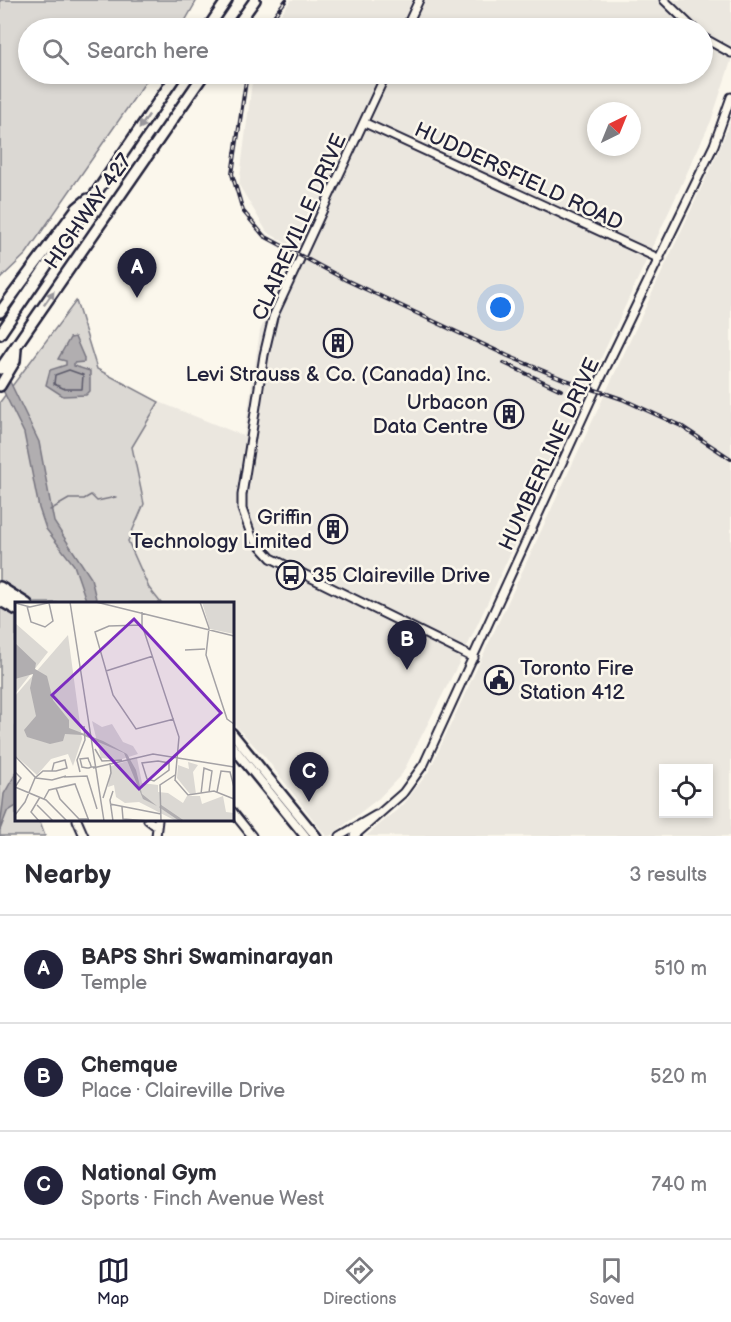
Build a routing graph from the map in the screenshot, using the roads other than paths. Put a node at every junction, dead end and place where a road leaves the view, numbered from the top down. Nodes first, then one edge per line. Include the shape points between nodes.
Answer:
1 (227, 0) edge
2 (255, 0) edge
3 (419, 0) edge
4 (664, 0) edge
5 (215, 18) edge
6 (242, 18) edge
7 (411, 18) edge
8 (683, 18) edge
9 (713, 43) edge
10 (731, 53) edge
11 (170, 84) edge
12 (197, 84) edge
13 (383, 84) edge
14 (731, 97) edge
15 (365, 123) junction
16 (98, 189) junction
17 (660, 259) junction
18 (0, 312) edge
19 (2, 331) edge
20 (16, 346) junction
21 (0, 369) edge
22 (0, 386) edge
23 (0, 587) edge
24 (0, 594) edge
25 (0, 601) edge
26 (17, 602) edge
27 (25, 602) edge
28 (15, 609) edge
29 (474, 658) junction
30 (234, 735) edge
31 (234, 748) edge
32 (234, 814) edge
33 (378, 814) junction
34 (78, 821) edge
35 (158, 823) edge
36 (84, 836) edge
37 (156, 836) edge
38 (252, 836) edge
39 (305, 836) edge
40 (316, 836) edge
41 (340, 836) edge
42 (354, 836) edge

1 - 5 highway
2 - 6 highway
3 - 7 street
4 - 8 street
9 - 10 street
11 -> 16 highway, HIGHWAY 427
20 -> 12 highway, HIGHWAY 427
13 - 15 street, CLAIREVILLE DRIVE
14 - 17 street, HUMBERLINE DRIVE via 714,145
15 - 17 street, HUDDERSFIELD ROAD
15 - 29 street, CLAIREVILLE DRIVE via 273,317 244,474 242,509 252,537 271,558
16 - 18 highway via 77,208
16 - 19 highway, HIGHWAY 427
17 - 29 street, HUMBERLINE DRIVE via 599,382
20 - 21 highway, HIGHWAY 427
20 - 22 highway via 15,361
23 - 27 highway
24 - 26 main road
25 - 28 main road
29 - 33 street, HUMBERLINE DRIVE via 424,764 403,793
30 - 40 main road
31 - 39 main road
32 - 38 street
33 - 41 street, HUMBERLINE DRIVE
33 - 42 street, HUMBERLINE DRIVE
34 - 36 street
35 - 37 street

